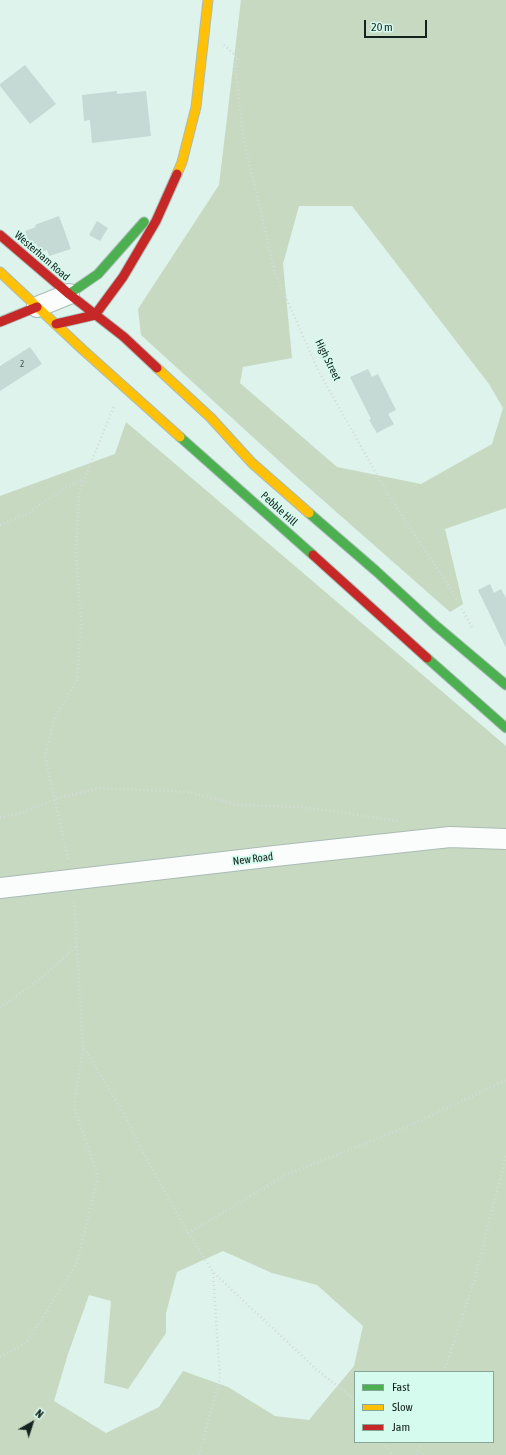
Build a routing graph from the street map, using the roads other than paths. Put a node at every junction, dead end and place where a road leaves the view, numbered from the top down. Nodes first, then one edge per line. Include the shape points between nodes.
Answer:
1 (208, 0) edge
2 (166, 198) junction
3 (0, 235) edge
4 (0, 272) edge
5 (69, 294) junction
6 (37, 307) junction
7 (95, 315) junction
8 (0, 322) edge
9 (56, 324) junction
10 (506, 685) edge
11 (506, 728) edge
12 (506, 839) edge
13 (0, 888) edge

1 - 2 main road via 196,107 182,162
2 - 5 main road via 98,274
2 - 7 main road via 156,221 123,277
3 - 5 main road, Westerham Road
4 - 6 main road
5 - 6 street
5 - 7 main road, Pebble Hill
6 - 8 main road
6 - 9 main road, Pebble Hill
7 - 9 main road
7 - 10 main road, Pebble Hill via 124,337 211,418 252,463
9 - 11 main road, Pebble Hill
12 - 13 street, New Road via 450,837

